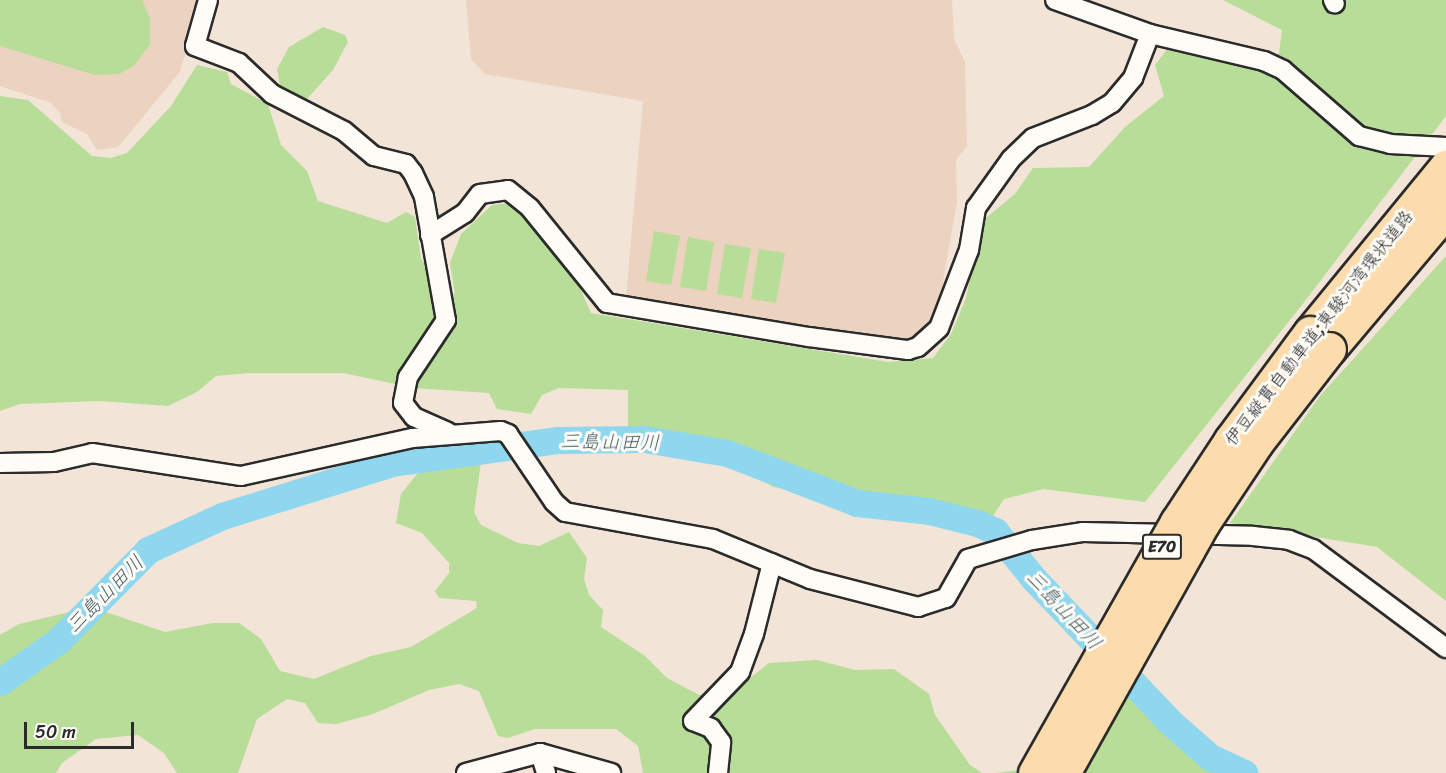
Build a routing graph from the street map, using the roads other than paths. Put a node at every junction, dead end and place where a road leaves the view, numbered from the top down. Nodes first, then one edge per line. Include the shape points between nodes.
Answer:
1 (208, 0) edge
2 (1055, 0) edge
3 (1150, 34) junction
4 (1446, 147) edge
5 (1446, 158) edge
6 (1446, 167) edge
7 (1446, 210) edge
8 (430, 235) junction
9 (1373, 254) junction
10 (1319, 341) junction
11 (448, 432) junction
12 (0, 463) edge
13 (772, 563) junction
14 (1446, 648) edge
15 (540, 753) junction
16 (469, 773) edge
17 (546, 773) edge
18 (611, 773) edge
19 (718, 773) edge
20 (1035, 773) edge
21 (1063, 773) edge

1 - 8 street via 195,46 239,63 272,94 344,131 374,156 406,164 421,188
2 - 3 street
3 - 4 street via 1264,61 1283,70 1348,130 1390,144
3 - 8 street via 1133,78 1112,103 1033,138 1011,159 976,208 969,250 939,328 918,348 908,350 798,335 607,303 530,208 508,190 480,194 465,213
5 - 9 highway
6 - 9 highway, 伊豆縦貫自動車道;東駿河湾環状道路 / E70
7 - 10 highway, 伊豆縦貫自動車道;東駿河湾環状道路 / E70
8 - 11 street via 446,320 408,376 403,404 414,417
9 - 10 highway, 伊豆縦貫自動車道;東駿河湾環状道路 / E70
10 - 20 highway, 伊豆縦貫自動車道;東駿河湾環状道路 / E70, bridge via 1231,440 1177,522
10 - 21 highway, 伊豆縦貫自動車道;東駿河湾環状道路 / E70, bridge via 1202,524
11 - 12 street via 241,476 92,453 54,462
11 - 13 street via 508,434 545,490 565,512 713,539
13 - 14 street via 810,579 918,607 946,598 968,559 1032,540 1114,532 1289,540 1341,566
13 - 19 street via 740,672 693,721 711,728 721,742
15 - 16 street
15 - 17 street
15 - 18 street

